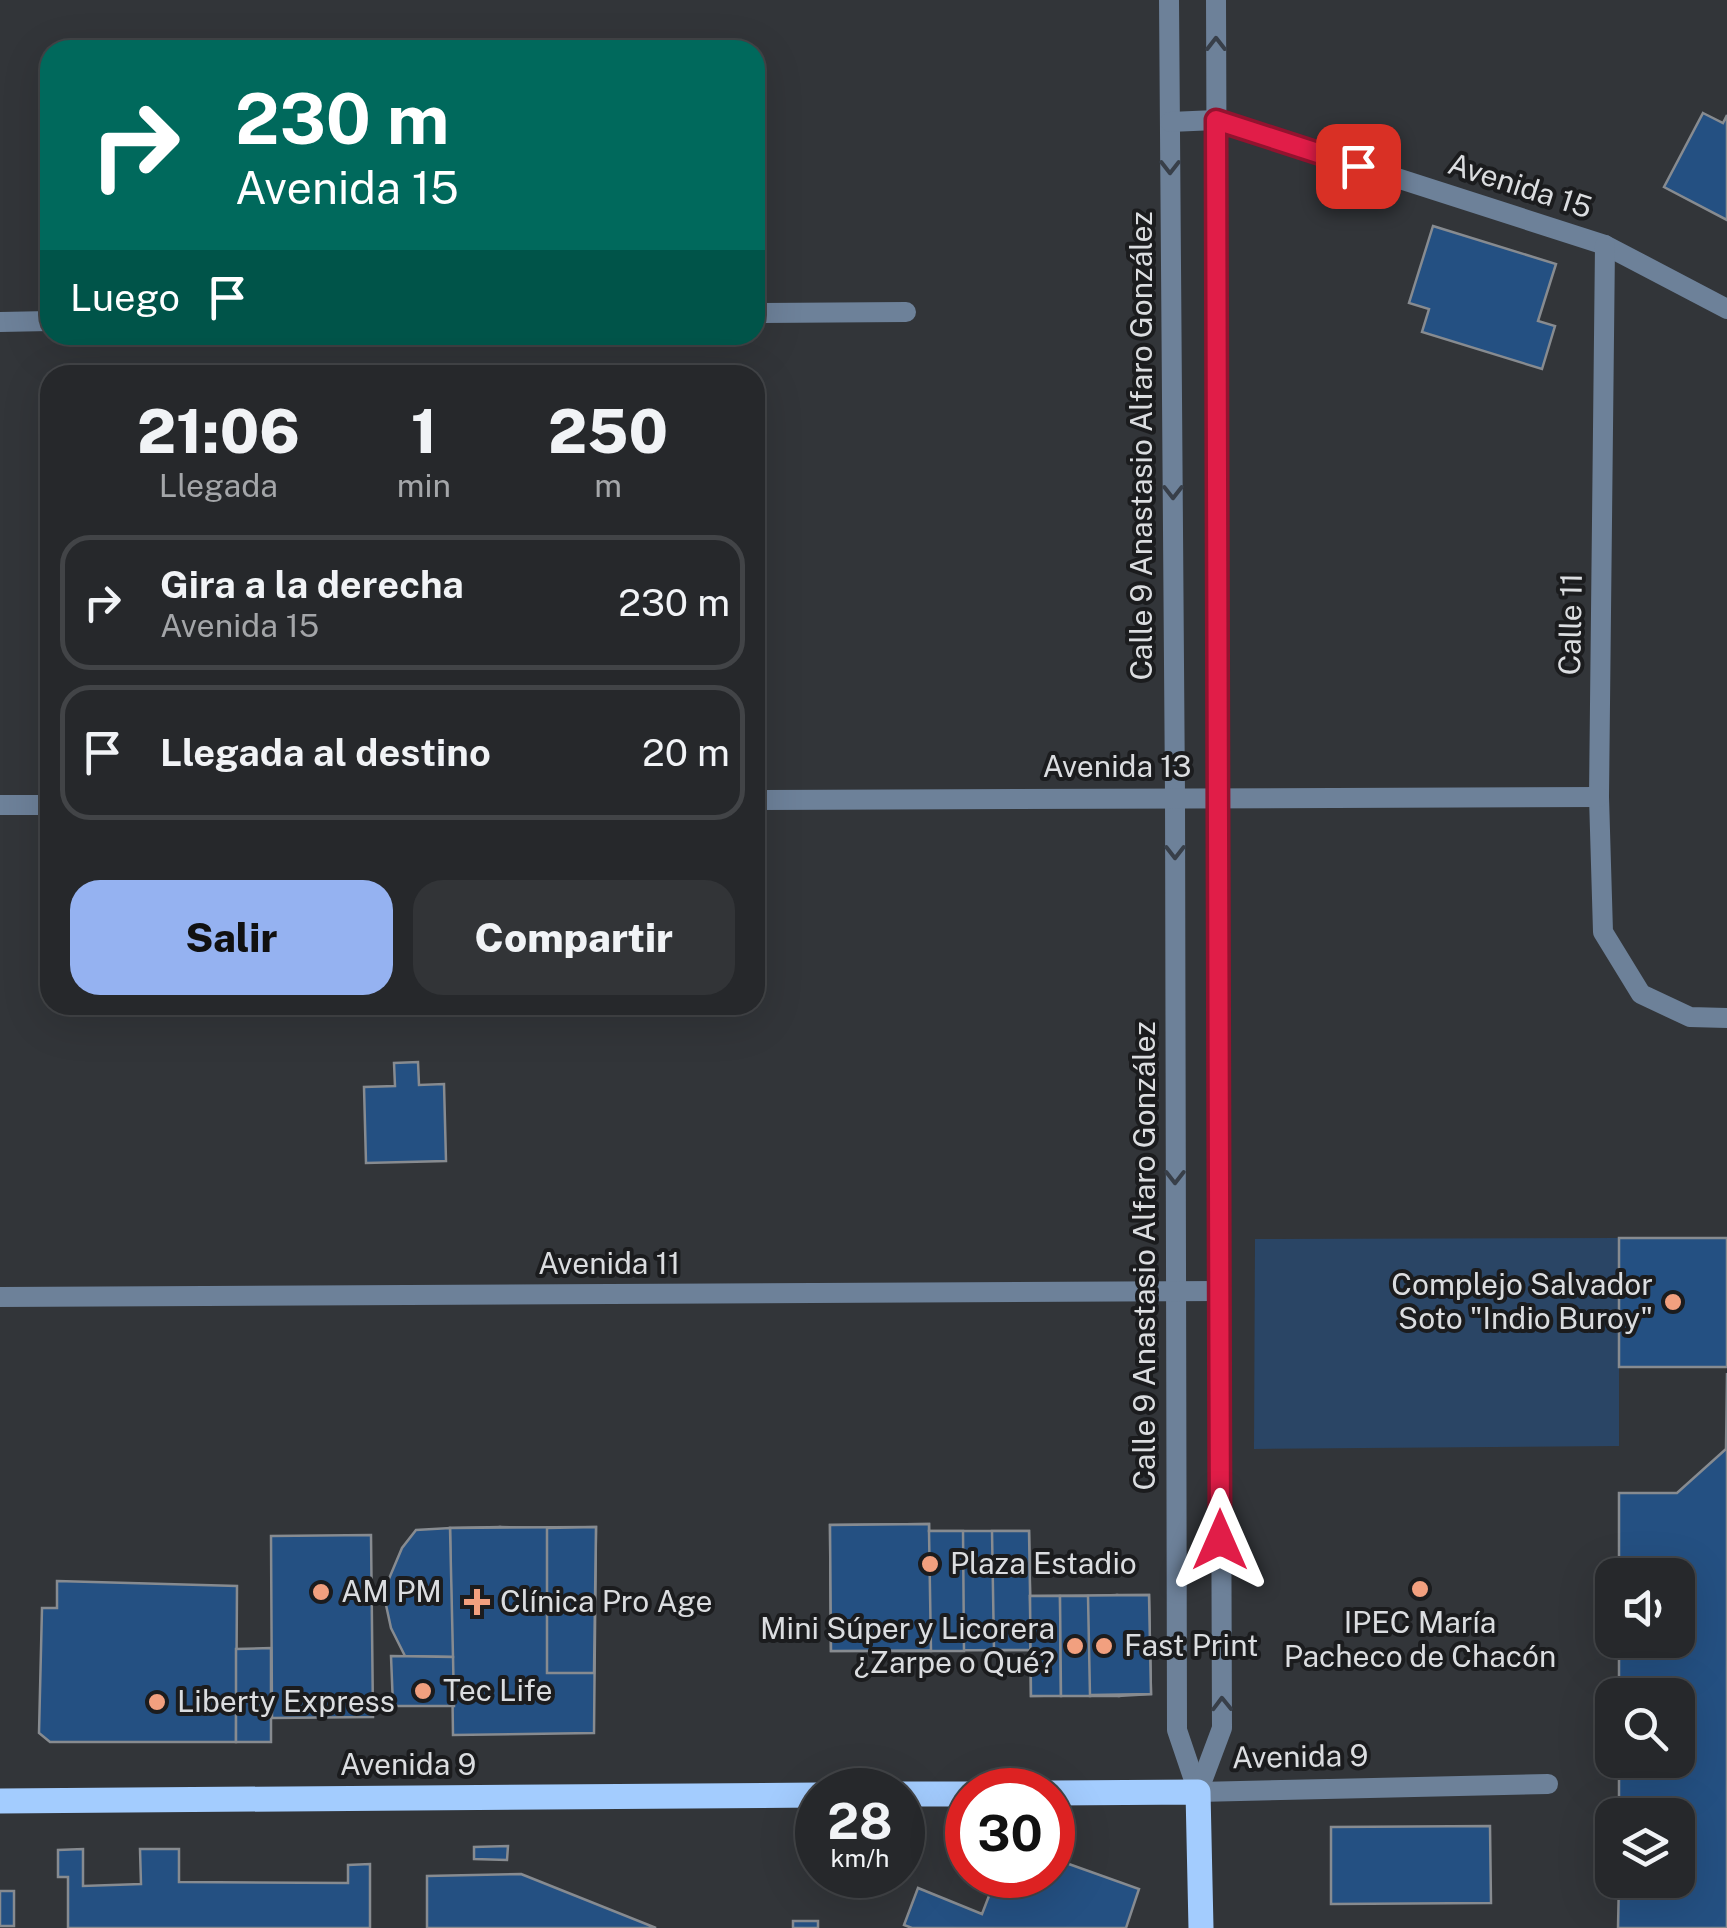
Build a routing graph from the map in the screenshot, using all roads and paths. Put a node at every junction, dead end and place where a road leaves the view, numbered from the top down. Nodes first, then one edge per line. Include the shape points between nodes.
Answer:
1 (1169, 0) edge
2 (1216, 0) edge
3 (1216, 120) junction
4 (1170, 122) junction
5 (1605, 244) junction
6 (1727, 309) edge
7 (906, 312) dead end
8 (765, 313) edge
9 (40, 321) edge
10 (0, 322) edge
11 (1175, 796) junction
12 (1599, 797) junction
13 (1220, 798) junction
14 (765, 800) edge
15 (0, 805) edge
16 (40, 805) edge
17 (1727, 1018) edge
18 (1219, 1290) junction
19 (1174, 1291) junction
20 (0, 1297) edge
21 (1548, 1784) dead end
22 (1198, 1792) junction
23 (1075, 1793) edge
24 (795, 1795) edge
25 (0, 1801) edge
26 (1200, 1928) edge

1 - 4 street, Calle 9 Anastasio Alfaro González
3 -> 2 street
3 - 4 street, Avenida 15
3 - 5 street, Avenida 15
3 - 13 street
4 -> 11 street, Calle 9 Anastasio Alfaro González
5 - 6 street, Avenida 15
5 - 12 street, Calle 11
7 - 8 street
9 - 10 street
11 - 13 street, Avenida 13
11 - 14 street, Avenida 13
11 -> 19 street, Calle 9 Anastasio Alfaro González
12 - 13 street, Avenida 13
12 - 17 street, Calle 11 via 1603,932 1641,994 1690,1016
13 - 18 street
15 - 16 street
18 - 19 street, Avenida 11
22 -> 18 street via 1222,1728
19 - 20 street, Avenida 11
19 - 22 street, Calle 9 Anastasio Alfaro González via 1177,1730
21 - 22 street, Avenida 9
22 - 23 main road, Avenida 9
22 - 26 main road
24 - 25 main road, Avenida 9

